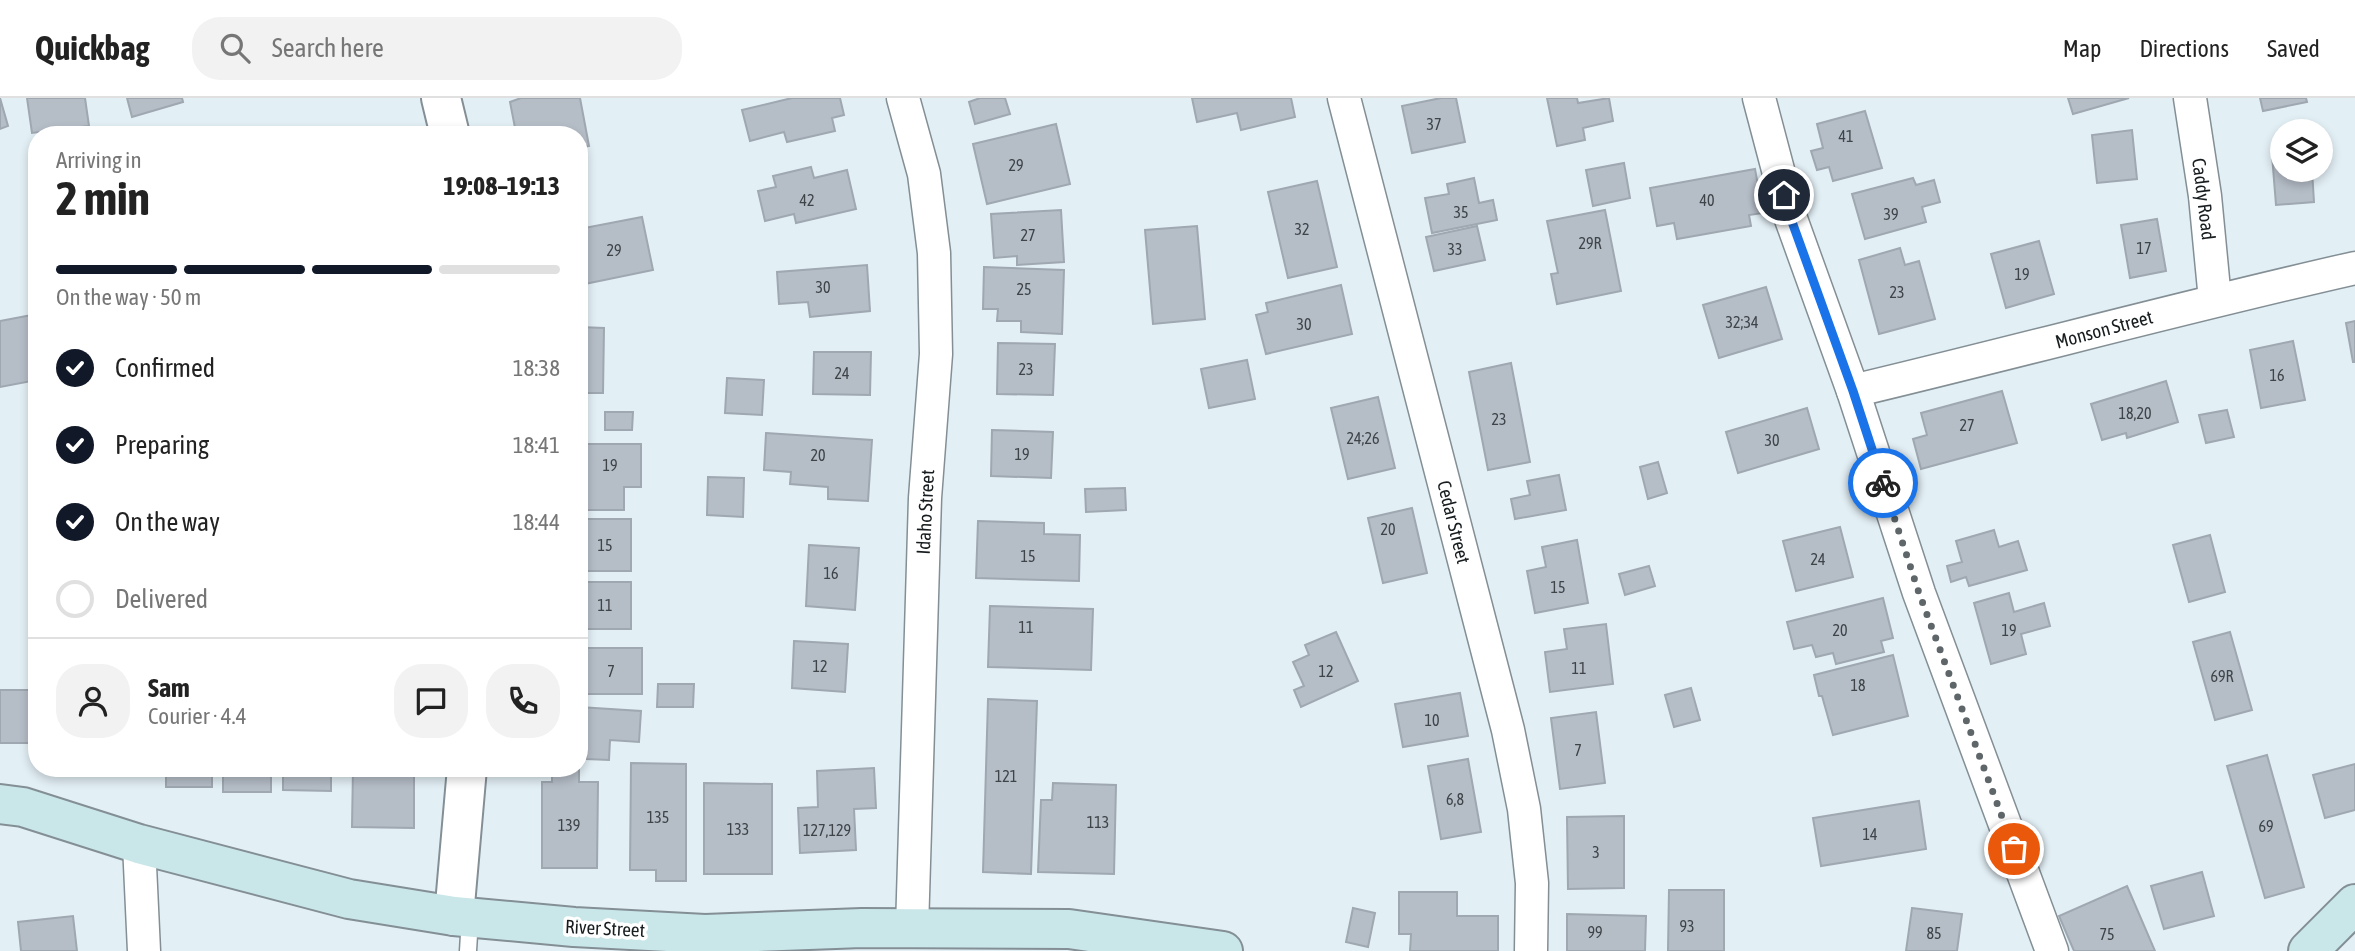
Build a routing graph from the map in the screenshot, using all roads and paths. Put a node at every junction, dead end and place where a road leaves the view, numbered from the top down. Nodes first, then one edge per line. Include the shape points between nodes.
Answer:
1 (442, 98) edge
2 (903, 98) edge
3 (1344, 98) edge
4 (1759, 98) edge
5 (2190, 98) edge
6 (448, 126) edge
7 (2355, 268) edge
8 (2215, 300) junction
9 (1853, 391) junction
10 (467, 777) edge
11 (0, 804) edge
12 (139, 844) junction
13 (2355, 904) edge
14 (464, 928) edge
15 (912, 929) junction
16 (780, 941) edge
17 (144, 951) edge
18 (1223, 951) edge
19 (1531, 951) edge
20 (2052, 951) edge
21 (2308, 951) edge

1 - 6 street
2 - 15 street, Idaho Street via 924,174 934,253 936,354 925,498
3 - 19 street, Cedar Street via 1508,730 1524,809 1532,883
4 - 9 street via 1791,219
5 - 8 street, Caddy Road
7 - 8 street, Monson Street
8 - 9 street, Monson Street
9 - 20 street via 1919,593
10 - 14 street
11 - 12 main road, River Street
12 - 14 main road, River Street
12 - 17 street
13 - 21 main road
14 - 16 main road, River Street via 574,927
15 - 16 main road, River Street
15 - 18 main road, River Street via 1069,929

